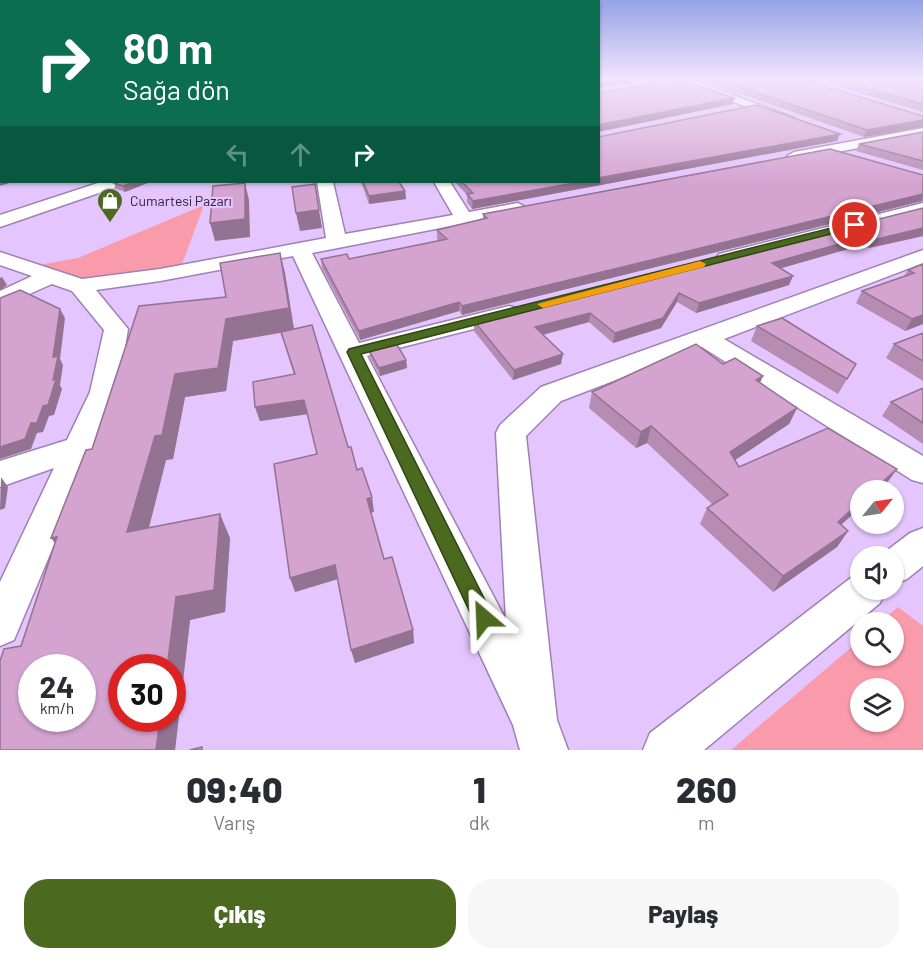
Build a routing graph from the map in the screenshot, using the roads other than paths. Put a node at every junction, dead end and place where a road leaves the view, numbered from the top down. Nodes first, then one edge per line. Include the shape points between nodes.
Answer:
1 (780, 115) edge
2 (798, 121) edge
3 (923, 132) edge
4 (842, 136) edge
5 (861, 151) junction
6 (779, 159) edge
7 (113, 183) edge
8 (325, 183) edge
9 (443, 183) edge
10 (534, 205) edge
11 (923, 208) edge
12 (464, 218) junction
13 (0, 220) edge
14 (337, 242) junction
15 (300, 249) junction
16 (923, 256) edge
17 (0, 258) edge
18 (702, 264) edge
19 (51, 276) junction
20 (80, 286) junction
21 (0, 300) edge
22 (528, 308) edge
23 (703, 337) junction
24 (353, 352) junction
25 (79, 448) junction
26 (923, 471) edge
27 (0, 474) edge
28 (923, 544) edge
29 (904, 559) edge
30 (854, 600) edge
31 (0, 626) edge
32 (539, 735) edge
33 (667, 750) edge

1 - 2 street
3 - 5 street
4 - 5 street
5 - 6 street via 826,150
7 - 13 street
8 - 14 street
9 - 12 street
10 - 12 street
11 - 18 street
12 - 14 street
14 - 15 street
15 - 20 street
15 - 24 street
16 - 23 street
17 - 19 street
19 - 20 street
19 - 21 street
20 - 25 street via 116,329 104,392
22 - 24 street
23 - 26 street
23 - 32 street via 551,394 511,433
24 - 32 street
25 - 27 street
25 - 31 street
28 - 29 street
30 - 33 street

